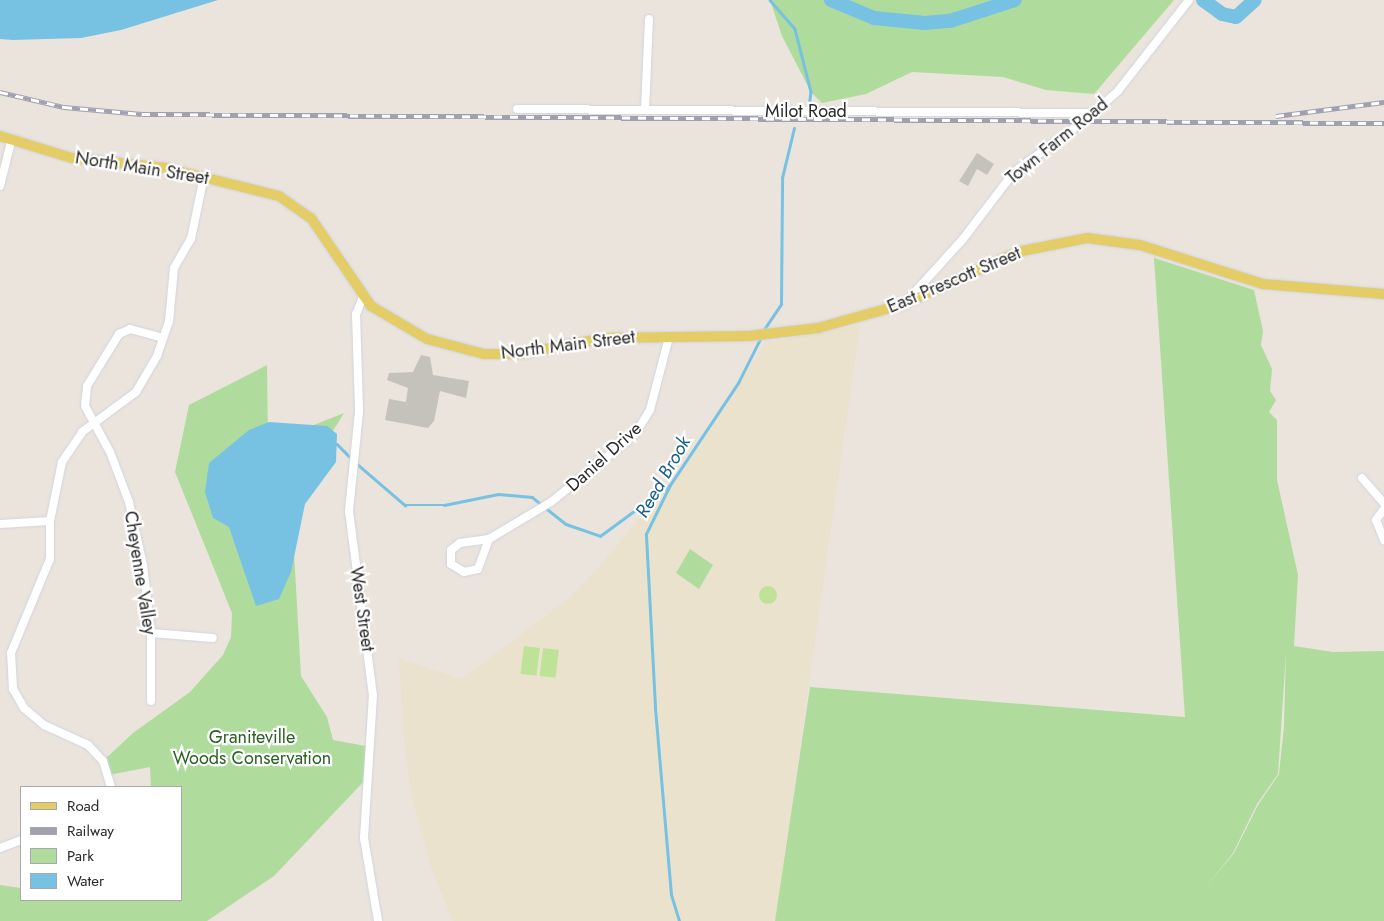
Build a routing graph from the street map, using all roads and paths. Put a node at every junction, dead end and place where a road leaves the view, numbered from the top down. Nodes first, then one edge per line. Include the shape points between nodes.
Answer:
1 (1188, 0) edge
2 (649, 19) dead end
3 (517, 109) dead end
4 (645, 110) junction
5 (1094, 113) junction
6 (0, 136) edge
7 (11, 142) junction
8 (204, 176) junction
9 (0, 186) edge
10 (1384, 294) edge
11 (363, 297) junction
12 (904, 304) junction
13 (669, 337) junction
14 (163, 338) junction
15 (92, 423) junction
16 (1362, 478) dead end
17 (1384, 503) edge
18 (1384, 509) edge
19 (50, 520) junction
20 (0, 524) edge
21 (488, 539) junction
22 (1384, 540) edge
23 (151, 633) junction
24 (213, 638) dead end
25 (150, 701) dead end
26 (111, 786) edge
27 (20, 840) edge
28 (0, 848) edge
29 (378, 921) edge

1 - 5 street, Town Farm Road via 1139,68
2 - 4 street
3 - 4 street, Milot Road
4 - 5 street, Milot Road
5 - 12 street, Town Farm Road via 1014,172 963,239
6 - 7 main road, North Main Street
7 - 8 main road, North Main Street via 72,158
7 - 9 street
8 - 11 main road, North Main Street via 245,185 298,206 312,218
8 - 14 street via 191,239 174,268 169,322
10 - 12 main road, East Prescott Street via 1263,284 1140,245 1087,238 1017,252
11 - 13 main road, North Main Street via 386,317 427,339 484,354 520,354 604,338
11 - 29 street, West Street via 356,314 359,412 349,511 373,695 364,838
12 - 13 main road, East Prescott Street via 818,328 761,335
13 - 21 street, Daniel Drive via 650,410 635,434 551,502
14 - 15 street via 136,392
14 - 15 street, Cheyenne Valley via 130,329 119,334 86,386 85,406
15 - 19 street via 69,447 62,462
15 - 23 street, Cheyenne Valley via 110,452 130,502 143,565
16 - 17 street
18 - 22 street via 1376,520
19 - 20 street
19 - 26 street via 50,559 45,580 11,653 13,689 32,717 88,745 103,761
21 - 21 street, Daniel Drive via 478,569 464,572 451,564 451,550 460,543
23 - 24 street
23 - 25 street, Cheyenne Valley
27 - 28 street

